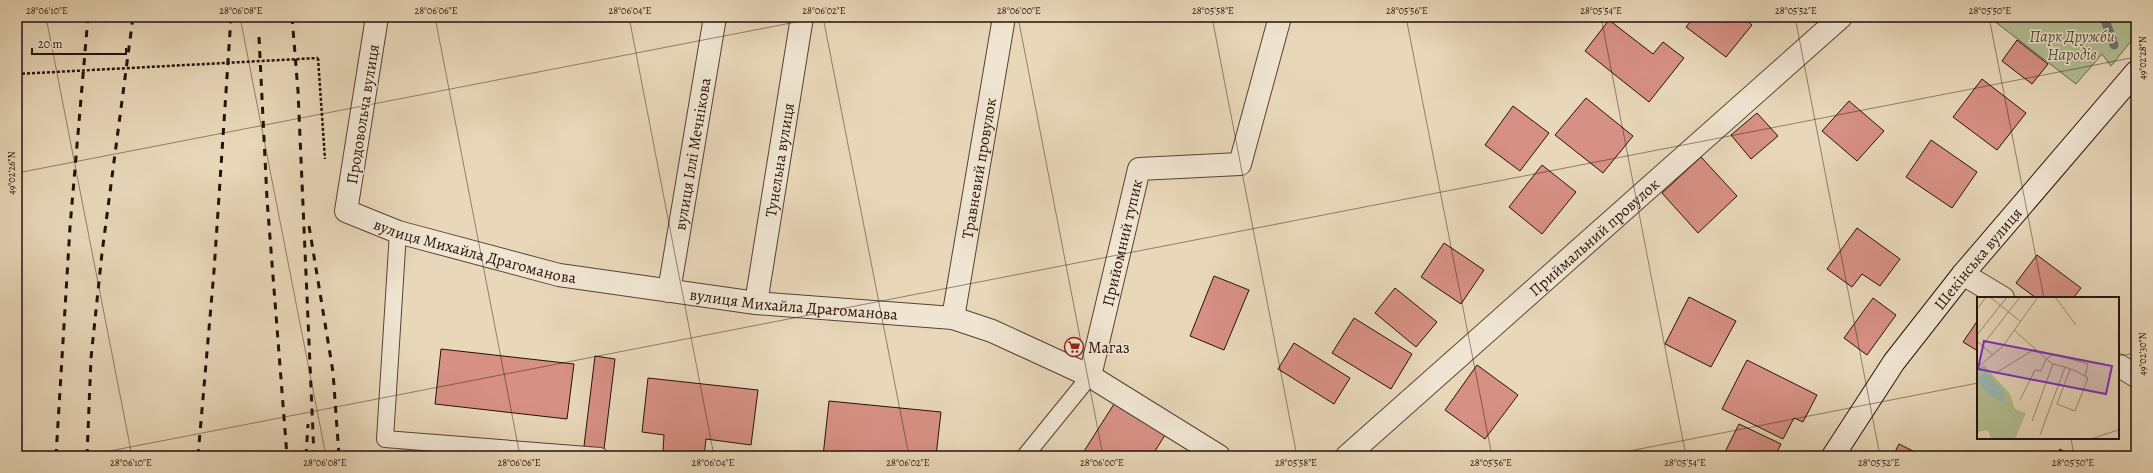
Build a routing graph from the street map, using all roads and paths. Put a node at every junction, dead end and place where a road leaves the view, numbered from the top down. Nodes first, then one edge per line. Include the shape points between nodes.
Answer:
1 (377, 17) edge
2 (716, 17) edge
3 (802, 17) edge
4 (1004, 17) edge
5 (1280, 17) edge
6 (1841, 17) edge
7 (2136, 72) edge
8 (17, 74) edge
9 (325, 165) dead end
10 (346, 211) joint
11 (398, 232) junction
12 (1963, 274) junction
13 (669, 291) junction
14 (2001, 297) edge
15 (756, 303) junction
16 (953, 318) junction
17 (2119, 366) edge
18 (1090, 376) junction
19 (2136, 376) edge
20 (600, 456) edge
21 (1025, 456) edge
22 (1219, 456) edge
23 (1347, 456) edge
24 (1833, 456) edge

1 - 10 street, Продовольча вулиця
2 - 13 street, вулиця Іллі Мечнікова
3 - 15 street, Тунельна вулиця
4 - 16 street, Травневий провулок
5 - 18 street, Прийомний тупик via 1240,164 1140,169
6 - 23 street, Приймальний провулок
7 - 12 street, Шекінська вулиця
8 - 9 path, bridge via 318,58
10 - 11 street, вулиця Михайла Драгоманова
11 - 13 street, вулиця Михайла Драгоманова via 559,275
11 - 20 lane via 385,439
12 - 14 street
12 - 24 street, Шекінська вулиця via 1894,362
13 - 15 street, вулиця Михайла Драгоманова
15 - 16 street, вулиця Михайла Драгоманова
16 - 18 street, вулиця Михайла Драгоманова via 992,331
17 - 19 street
18 - 21 lane
18 - 22 street, вулиця Михайла Драгоманова

